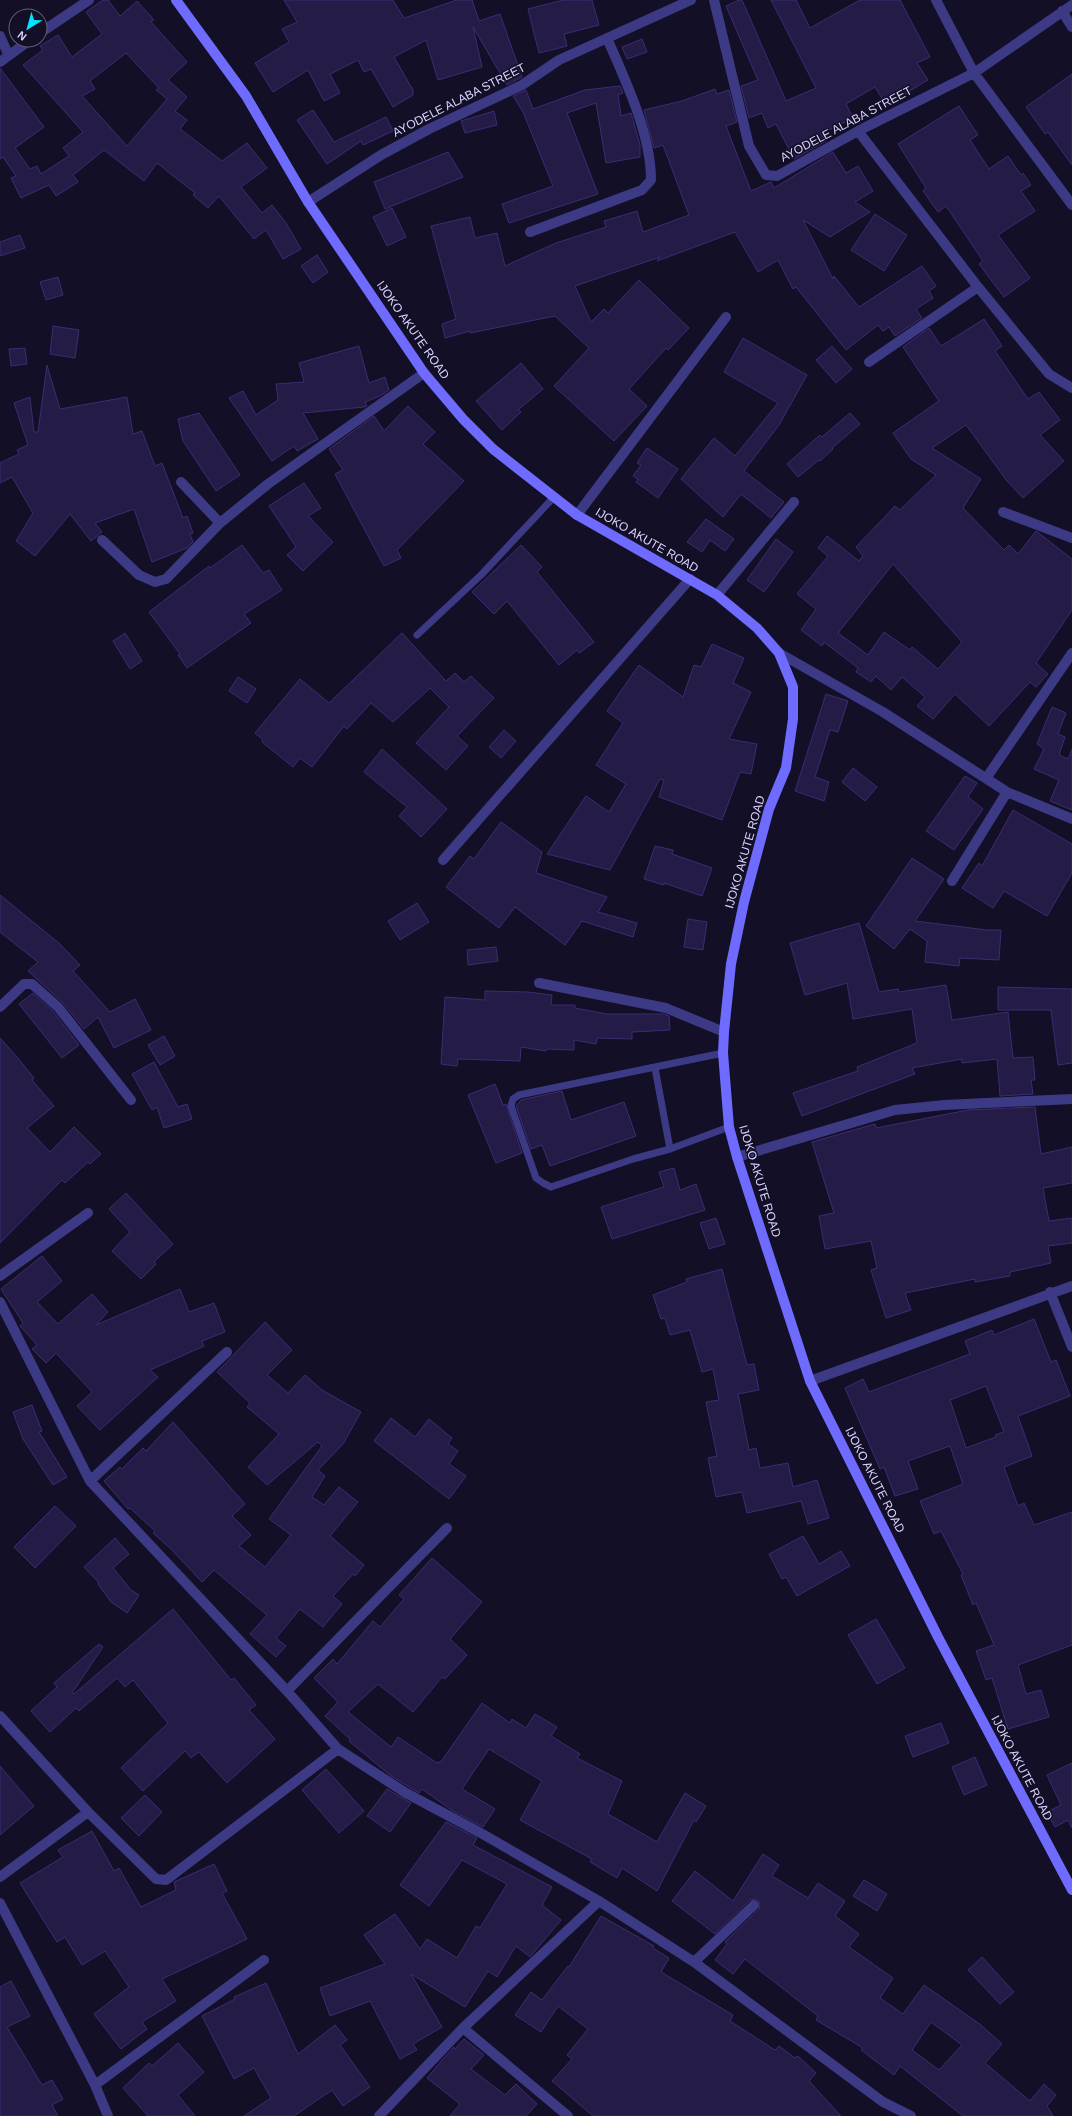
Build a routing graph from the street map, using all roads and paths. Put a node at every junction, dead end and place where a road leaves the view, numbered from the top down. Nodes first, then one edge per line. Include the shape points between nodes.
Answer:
1 (89, 0) edge
2 (176, 0) edge
3 (691, 0) edge
4 (714, 0) edge
5 (936, 0) edge
6 (1072, 5) edge
7 (1062, 12) junction
8 (1072, 27) edge
9 (48, 28) edge
10 (0, 36) edge
11 (607, 38) junction
12 (17, 48) edge
13 (8, 54) junction
14 (0, 62) edge
15 (974, 73) junction
16 (858, 131) junction
17 (308, 202) junction
18 (1072, 205) edge
19 (530, 232) dead end
20 (978, 287) junction
21 (726, 317) dead end
22 (869, 362) dead end
23 (424, 374) junction
24 (1072, 388) edge
25 (181, 482) dead end
26 (554, 497) junction
27 (794, 502) dead end
28 (1003, 512) dead end
29 (577, 515) junction
30 (220, 523) junction
31 (1072, 538) edge
32 (102, 540) dead end
33 (690, 579) junction
34 (717, 595) junction
35 (417, 635) dead end
36 (779, 652) junction
37 (1072, 653) edge
38 (987, 777) junction
39 (1008, 792) junction
40 (1072, 819) edge
41 (443, 860) dead end
42 (952, 881) dead end
43 (539, 983) dead end
44 (0, 1007) edge
45 (724, 1032) junction
46 (723, 1053) junction
47 (655, 1068) junction
48 (1072, 1099) edge
49 (131, 1100) dead end
50 (729, 1127) junction
51 (670, 1149) junction
52 (737, 1157) junction
53 (88, 1213) dead end
54 (0, 1276) edge
55 (1072, 1286) edge
56 (1050, 1292) junction
57 (0, 1302) edge
58 (1072, 1347) edge
59 (227, 1352) dead end
60 (810, 1381) junction
61 (90, 1481) junction
62 (447, 1528) dead end
63 (287, 1691) junction
64 (0, 1716) edge
65 (338, 1750) junction
66 (88, 1812) junction
67 (0, 1877) edge
68 (1072, 1890) edge
69 (599, 1901) junction
70 (0, 1903) edge
71 (754, 1905) dead end
72 (264, 1960) dead end
73 (694, 1962) junction
74 (463, 2028) junction
75 (95, 2085) junction
76 (108, 2116) edge
77 (379, 2116) edge
78 (568, 2116) edge
79 (911, 2116) edge

1 - 9 street
2 - 17 main road, IJOKO AKUTE ROAD via 246,96
3 - 11 street, AYODELE ALABA STREET
4 - 16 street, AYODELE ALABA STREET via 748,146 766,175 777,176
5 - 15 street
6 - 7 street, AYODELE ALABA STREET
7 - 8 street
7 - 15 street, AYODELE ALABA STREET
10 - 13 street
11 - 17 street, AYODELE ALABA STREET via 559,60 522,85 380,155
11 - 19 street via 634,103 651,164 651,180 642,190
12 - 13 street
13 - 14 street
15 - 16 street, AYODELE ALABA STREET
15 - 18 street
16 - 20 street
17 - 23 main road, IJOKO AKUTE ROAD
20 - 22 street
20 - 24 street via 1049,374
21 - 29 street
23 - 26 main road, IJOKO AKUTE ROAD via 493,449
23 - 30 street via 268,484
25 - 30 street
26 - 29 main road, IJOKO AKUTE ROAD
26 - 35 lane via 481,575
27 - 34 street
28 - 31 street
29 - 33 main road, IJOKO AKUTE ROAD
30 - 32 street via 166,579 155,582 139,575
33 - 34 main road, IJOKO AKUTE ROAD
33 - 41 street
34 - 36 main road, IJOKO AKUTE ROAD via 757,628
36 - 38 street via 883,712
36 - 45 main road, IJOKO AKUTE ROAD via 793,687 793,719 786,768 769,809 744,902 731,964
37 - 38 street
38 - 39 street
39 - 40 street
39 - 42 street
43 - 45 street via 666,1008
44 - 49 street via 24,984 32,984 58,1008
45 - 46 main road, IJOKO AKUTE ROAD
46 - 47 lane
46 - 50 main road, IJOKO AKUTE ROAD
47 - 51 lane
47 - 51 lane via 558,1085 519,1095 513,1099 511,1106 536,1178 551,1186
48 - 52 street via 895,1110
50 - 51 lane
50 - 52 main road, IJOKO AKUTE ROAD
52 - 60 main road, IJOKO AKUTE ROAD
53 - 54 street
55 - 56 street
56 - 58 street
56 - 60 street
57 - 61 street
59 - 61 street
60 - 68 main road, IJOKO AKUTE ROAD via 938,1637
61 - 63 street
62 - 63 street
63 - 65 street
64 - 66 street
65 - 66 street via 166,1880 156,1879
65 - 69 street via 406,1793 480,1832
66 - 67 street
69 - 73 street
69 - 74 street
70 - 75 street
71 - 73 street
72 - 75 street
73 - 79 street via 883,2102
74 - 77 street
74 - 78 street
75 - 76 street

